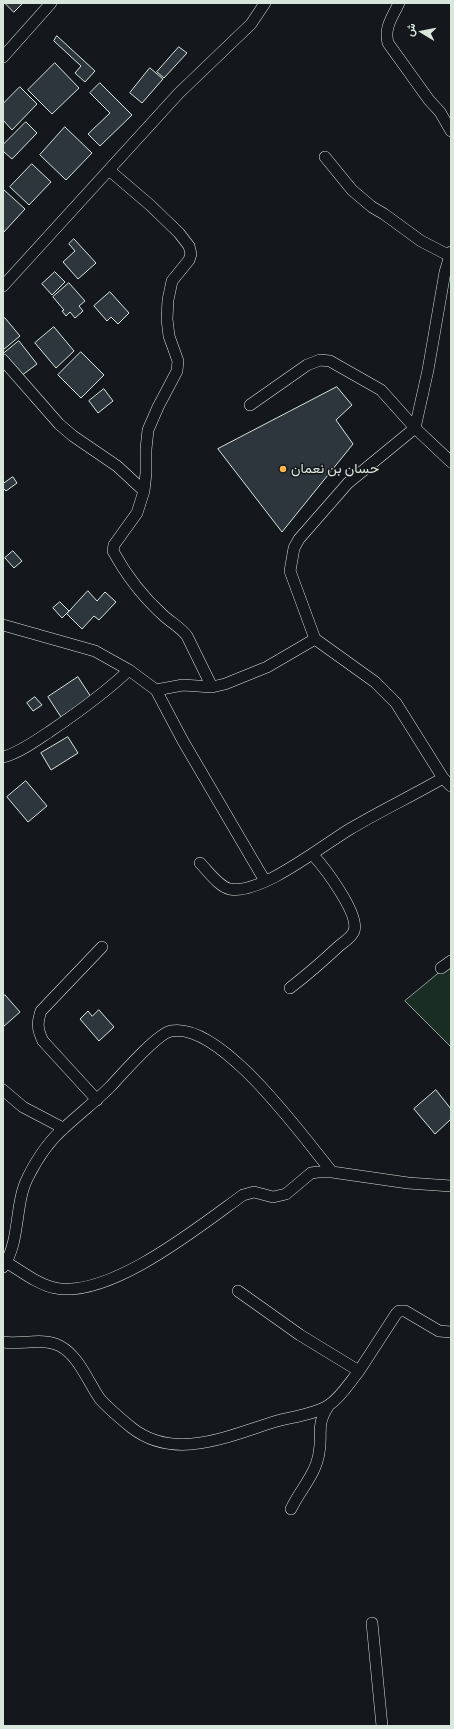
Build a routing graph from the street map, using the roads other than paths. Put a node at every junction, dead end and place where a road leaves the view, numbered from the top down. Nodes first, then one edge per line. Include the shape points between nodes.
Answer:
1 (51, 3) edge
2 (265, 3) edge
3 (399, 3) edge
4 (3, 57) edge
5 (451, 131) edge
6 (325, 156) dead end
7 (109, 170) junction
8 (450, 254) edge
9 (3, 286) edge
10 (3, 360) edge
11 (250, 405) dead end
12 (414, 428) junction
13 (451, 462) edge
14 (144, 491) junction
15 (3, 625) edge
16 (315, 639) junction
17 (129, 670) junction
18 (212, 687) junction
19 (156, 690) junction
20 (3, 757) edge
21 (443, 778) junction
22 (451, 786) edge
23 (313, 854) junction
24 (200, 863) dead end
25 (265, 881) junction
26 (102, 947) dead end
27 (451, 961) edge
28 (441, 968) dead end
29 (290, 988) dead end
30 (3, 1090) edge
31 (97, 1100) junction
32 (63, 1128) junction
33 (332, 1172) junction
34 (451, 1186) edge
35 (4, 1264) edge
36 (238, 1291) dead end
37 (451, 1332) edge
38 (3, 1342) edge
39 (359, 1370) junction
40 (329, 1405) junction
41 (291, 1509) dead end
42 (372, 1623) dead end
43 (382, 1726) edge

1 - 4 street
2 - 7 street via 251,24 180,93
3 - 5 street via 386,34 388,43 440,112
6 - 8 street via 352,190 372,207 421,241
7 - 9 street
7 - 14 street via 179,233 190,246 191,254 172,281 168,300 169,336 178,361 177,371 148,430
8 - 12 street
10 - 14 street via 59,424 118,466
11 - 12 street via 307,365 320,360 330,361 381,390
12 - 13 street
12 - 16 street via 348,483 294,548 290,572
14 - 18 street via 137,513 114,545 113,551 132,582 163,616 188,636
15 - 17 street via 95,651
16 - 18 street via 267,667
16 - 21 street via 375,682 396,703
17 - 19 street
17 - 20 street via 77,713 36,741 10,756
18 - 19 street via 183,685
19 - 25 street
21 - 22 street
21 - 23 street via 348,830
23 - 25 street
23 - 29 street via 338,886 353,918 354,929 351,936 324,962
24 - 25 street via 228,889 239,889
26 - 31 street via 41,1011 37,1023 43,1041
27 - 28 street
30 - 32 street via 23,1106
31 - 32 street
31 - 33 street via 163,1034 176,1030 190,1033 209,1040 227,1054 278,1106
32 - 35 street via 27,1179 21,1195 14,1237
33 - 34 street via 408,1183
33 - 35 street via 311,1173 286,1194 273,1196 254,1192 243,1195 185,1238 134,1268 82,1287 54,1288
36 - 39 street via 300,1336
37 - 39 street via 439,1331 404,1311 399,1311
38 - 40 street via 50,1342 60,1346 71,1354 109,1408 132,1428 160,1441 190,1445 211,1442
39 - 40 street
40 - 41 street via 320,1422 319,1452 313,1471
42 - 43 street

